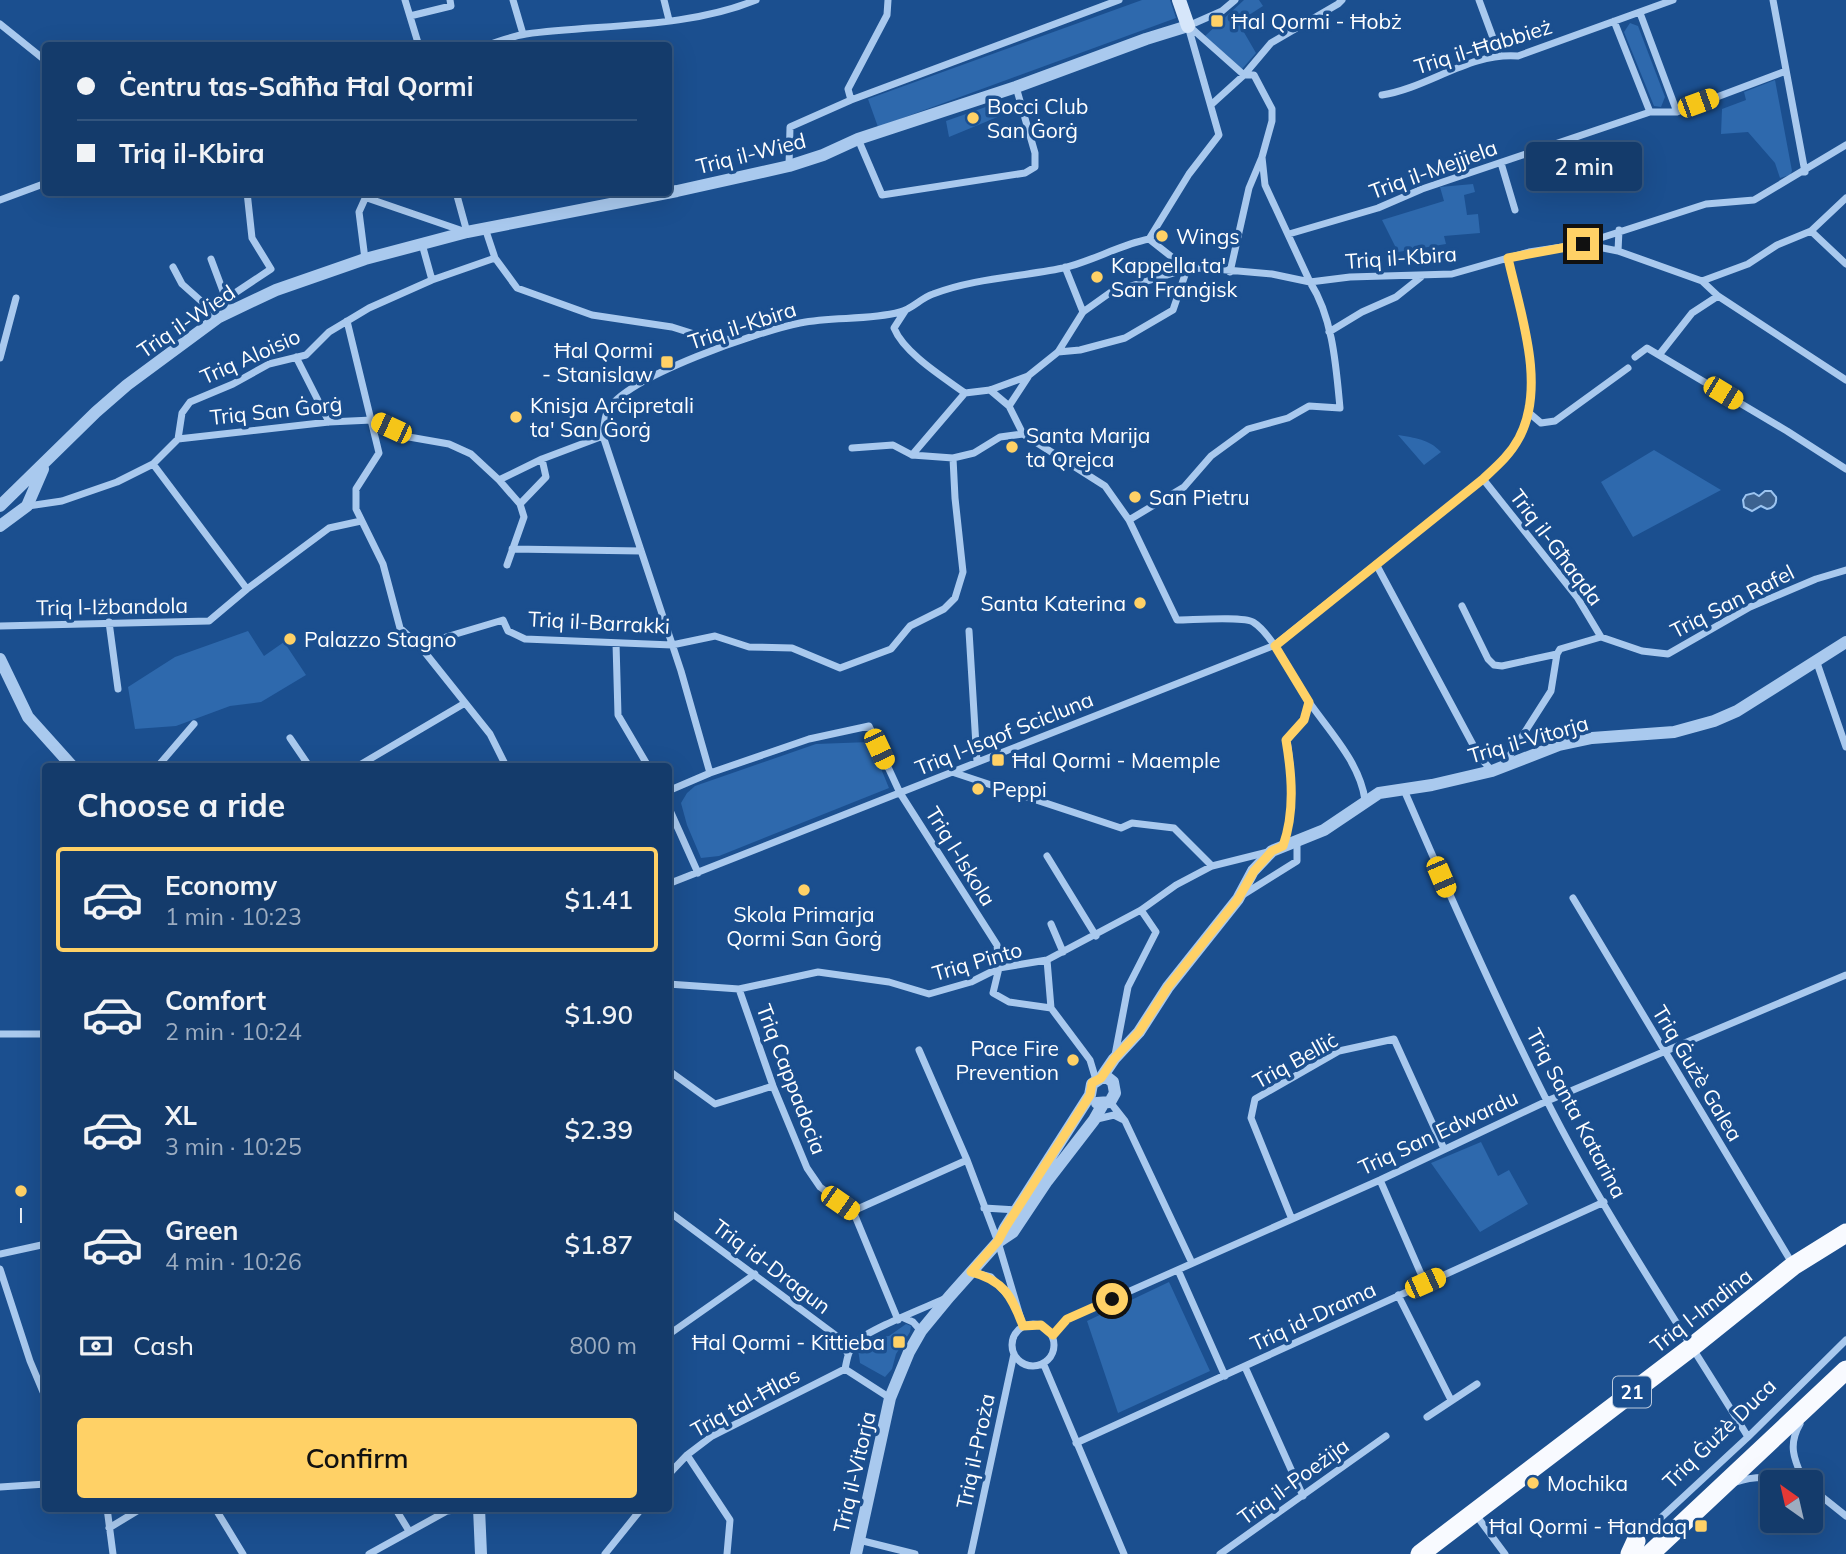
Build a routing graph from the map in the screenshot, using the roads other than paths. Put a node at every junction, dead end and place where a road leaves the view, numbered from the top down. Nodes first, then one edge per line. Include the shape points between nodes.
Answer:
1 (405, 0) edge
2 (450, 0) edge
3 (513, 0) edge
4 (664, 0) edge
5 (756, 0) edge
6 (888, 0) edge
7 (1119, 0) edge
8 (1179, 0) edge
9 (1235, 0) edge
10 (1342, 0) edge
11 (1479, 0) edge
12 (1674, 0) edge
13 (1773, 0) edge
14 (1640, 13) junction
15 (410, 16) junction
16 (669, 20) junction
17 (1614, 21) junction
18 (0, 24) edge
19 (1188, 26) junction
20 (523, 34) junction
21 (418, 42) edge
22 (497, 42) edge
23 (1499, 54) junction
24 (42, 58) edge
25 (1786, 71) junction
26 (1244, 75) junction
27 (1016, 87) junction
28 (1382, 94) dead end
29 (851, 100) junction
30 (1212, 104) junction
31 (1650, 112) junction
32 (1676, 112) junction
33 (858, 139) junction
34 (1846, 145) edge
35 (1262, 157) junction
36 (1501, 163) junction
37 (789, 166) junction
38 (1805, 172) junction
39 (42, 185) edge
40 (672, 192) edge
41 (247, 196) edge
42 (367, 196) edge
43 (371, 196) edge
44 (457, 196) edge
45 (651, 196) edge
46 (1846, 198) edge
47 (0, 200) edge
48 (1515, 209) dead end
49 (485, 228) junction
50 (1619, 230) junction
51 (1811, 231) junction
52 (467, 232) junction
53 (1289, 234) junction
54 (1149, 239) junction
55 (422, 244) junction
56 (1583, 244) junction
57 (1618, 251) junction
58 (495, 258) junction
59 (1508, 258) junction
60 (211, 259) dead end
61 (365, 259) junction
62 (1846, 264) edge
63 (173, 267) dead end
64 (1065, 267) junction
65 (1187, 269) junction
66 (1230, 272) junction
67 (1422, 276) junction
68 (432, 280) junction
69 (1702, 281) junction
70 (1310, 282) junction
71 (1718, 296) junction
72 (16, 298) dead end
73 (229, 304) junction
74 (905, 311) junction
75 (1083, 312) junction
76 (219, 317) junction
77 (347, 321) junction
78 (1329, 332) junction
79 (744, 340) junction
80 (1058, 352) junction
81 (1659, 355) junction
82 (296, 357) junction
83 (1635, 357) dead end
84 (0, 358) edge
85 (1629, 368) dead end
86 (1028, 376) junction
87 (1846, 380) edge
88 (990, 390) junction
89 (965, 393) junction
90 (1009, 407) junction
91 (1528, 412) junction
92 (372, 420) junction
93 (329, 422) junction
94 (1023, 435) junction
95 (603, 436) junction
96 (178, 439) junction
97 (852, 448) dead end
98 (912, 455) junction
99 (953, 458) junction
100 (542, 459) junction
101 (45, 462) junction
102 (153, 464) junction
103 (1846, 469) edge
104 (1483, 479) junction
105 (499, 480) junction
106 (520, 504) junction
107 (0, 506) edge
108 (27, 506) junction
109 (1129, 520) junction
110 (361, 521) junction
111 (0, 526) edge
112 (512, 549) junction
113 (641, 551) junction
114 (1376, 564) junction
115 (507, 565) dead end
116 (1846, 570) edge
117 (247, 589) junction
118 (1462, 606) dead end
119 (109, 622) junction
120 (0, 626) edge
121 (969, 631) dead end
122 (1601, 638) junction
123 (1846, 642) edge
124 (616, 643) junction
125 (419, 645) junction
126 (672, 645) junction
127 (1275, 646) junction
128 (1557, 654) junction
129 (0, 659) edge
130 (1816, 660) junction
131 (118, 689) dead end
132 (1309, 702) junction
133 (465, 703) junction
134 (194, 724) dead end
135 (290, 738) dead end
136 (1846, 747) edge
137 (977, 762) junction
138 (69, 763) edge
139 (161, 763) edge
140 (307, 763) edge
141 (363, 763) edge
142 (504, 763) edge
143 (646, 763) edge
144 (1497, 769) junction
145 (954, 772) junction
146 (710, 774) junction
147 (672, 789) edge
148 (1404, 790) junction
149 (900, 793) junction
150 (1365, 800) junction
151 (672, 815) edge
152 (1297, 842) junction
153 (1277, 849) junction
154 (1047, 856) dead end
155 (1212, 866) junction
156 (698, 873) junction
157 (672, 883) edge
158 (1573, 898) dead end
159 (1238, 899) junction
160 (1140, 910) junction
161 (1051, 924) dead end
162 (1096, 936) junction
163 (1063, 953) junction
164 (1047, 960) junction
165 (999, 968) junction
166 (1846, 975) edge
167 (672, 984) edge
168 (739, 989) junction
169 (1051, 1008) junction
170 (0, 1034) edge
171 (42, 1034) edge
172 (919, 1050) dead end
173 (1664, 1050) junction
174 (1114, 1059) junction
175 (672, 1073) edge
176 (1098, 1079) junction
177 (774, 1086) junction
178 (1090, 1095) junction
179 (1547, 1101) junction
180 (1106, 1103) junction
181 (1094, 1119) junction
182 (1125, 1121) junction
183 (1444, 1149) junction
184 (967, 1160) junction
185 (1380, 1180) junction
186 (1604, 1202) junction
187 (985, 1208) junction
188 (1017, 1210) junction
189 (853, 1211) junction
190 (672, 1214) edge
191 (1291, 1217) junction
192 (1846, 1233) edge
193 (998, 1241) junction
194 (42, 1245) edge
195 (0, 1254) edge
196 (1192, 1263) junction
197 (1793, 1266) junction
198 (0, 1269) edge
199 (1178, 1270) junction
200 (971, 1272) junction
201 (755, 1274) junction
202 (1425, 1283) junction
203 (1398, 1295) junction
204 (949, 1297) junction
205 (1015, 1303) junction
206 (901, 1319) junction
207 (1023, 1326) junction
208 (921, 1331) junction
209 (672, 1332) edge
210 (1053, 1335) junction
211 (1846, 1340) edge
212 (1693, 1346) junction
213 (848, 1354) junction
214 (1014, 1354) junction
215 (1044, 1365) junction
216 (1245, 1367) junction
217 (845, 1369) junction
218 (1846, 1370) edge
219 (1226, 1376) junction
220 (1477, 1384) dead end
221 (42, 1390) edge
222 (890, 1398) junction
223 (1815, 1399) junction
224 (1451, 1400) junction
225 (1427, 1417) dead end
226 (1386, 1436) dead end
227 (1748, 1437) junction
228 (1076, 1443) junction
229 (687, 1455) junction
230 (1798, 1470) edge
231 (672, 1471) edge
232 (1760, 1477) edge
233 (42, 1483) edge
234 (0, 1487) edge
235 (1722, 1488) junction
236 (1303, 1496) junction
237 (1824, 1498) edge
238 (107, 1512) edge
239 (135, 1512) edge
240 (217, 1512) edge
241 (397, 1512) edge
242 (445, 1512) edge
243 (479, 1512) edge
244 (639, 1512) edge
245 (1474, 1513) junction
246 (1846, 1516) edge
247 (109, 1528) junction
248 (409, 1531) junction
249 (859, 1540) junction
250 (1639, 1550) edge
251 (901, 1553) edge
252 (113, 1554) edge
253 (243, 1554) edge
254 (369, 1554) edge
255 (481, 1554) edge
256 (605, 1554) edge
257 (727, 1554) edge
258 (856, 1554) edge
259 (915, 1554) edge
260 (971, 1554) edge
261 (1124, 1554) edge
262 (1220, 1554) edge
263 (1420, 1554) edge
264 (1505, 1554) edge
265 (1620, 1554) edge

1 - 15 street
2 - 15 street via 451,6
3 - 20 street
4 - 16 street
5 - 16 street via 734,9
6 - 29 street via 887,15 848,89
7 - 29 street
8 - 19 main road
9 - 19 street, Triq il-Wied via 1223,12
10 - 26 street via 1271,43
11 - 23 street
12 - 14 street, Triq il-Ħabbież
13 - 25 street
14 - 17 street, Triq il-Ħabbież
14 - 32 street
15 - 21 street
16 - 20 street
17 - 23 street, Triq il-Ħabbież via 1518,56
17 - 31 street
18 - 24 street
19 - 26 street
19 - 27 street, Triq il-Wied
19 - 30 street
20 - 22 street
23 - 28 street, Triq il-Ħabbież via 1401,92
25 - 32 street, Triq il-Mejjiela
25 - 38 street
26 - 30 street
26 - 35 street via 1254,75 1272,108
27 - 33 street, Triq il-Wied
27 - 33 street via 1035,153 1035,167 1026,173 882,195
29 - 37 street via 790,127
30 - 54 street via 1219,135
31 - 32 street, Triq il-Mejjiela
31 - 36 street, Triq il-Mejjiela
33 - 37 street, Triq il-Wied
34 - 38 street, Triq il-Kbira
35 - 53 street via 1265,185
35 - 66 street via 1249,188
36 - 48 street
36 - 53 street, Triq il-Mejjiela via 1378,208
37 - 40 street, Triq il-Wied
38 - 50 street, Triq il-Kbira via 1754,200 1706,204
39 - 47 street
41 - 73 street via 252,238 271,269
42 - 61 street via 359,212
43 - 52 street
44 - 52 street
45 - 49 street, Triq il-Wied
46 - 51 street
49 - 52 street, Triq il-Wied
49 - 58 street
50 - 56 street, Triq il-Kbira
50 - 57 street
51 - 62 street
51 - 69 street via 1748,264
52 - 55 street, Triq il-Wied
53 - 70 street
54 - 64 street, Triq il-Kbira
54 - 65 street
55 - 61 street, Triq il-Wied
55 - 68 street
56 - 57 street
56 - 59 street, Triq il-Kbira
57 - 69 street
58 - 68 street, Triq Aloisio
58 - 79 street via 517,288 592,315 672,327 706,338
59 - 67 street, Triq il-Kbira via 1452,274
59 - 91 street, Triq l-Isqof Scicluna via 1528,342 1532,387
60 - 73 street
61 - 73 street, Triq il-Wied
63 - 76 street via 182,284
64 - 74 street, Triq il-Kbira via 985,279 931,295
64 - 75 street
65 - 66 street, Triq il-Kbira
65 - 75 street, Triq il-Kbira via 1111,292
65 - 80 street via 1173,310 1125,338
66 - 70 street, Triq il-Kbira
67 - 70 street, Triq il-Kbira
67 - 78 street via 1396,297
68 - 77 street, Triq Aloisio
69 - 71 street
70 - 78 street
71 - 81 street via 1692,313
71 - 87 street
72 - 84 street
73 - 76 street, Triq il-Wied
74 - 79 street, Triq il-Kbira via 879,317 821,319
74 - 89 street via 894,327 898,337
75 - 80 street
76 - 101 street, Triq il-Wied via 127,385
77 - 82 street, Triq Aloisio via 306,355
77 - 92 street
78 - 109 street via 1340,408 1309,406 1288,418 1248,429 1211,456 1184,487
79 - 95 street, Triq il-Kbira via 682,362 636,386 606,411
80 - 86 street
81 - 83 street via 1647,348
81 - 103 street
82 - 93 street
82 - 96 street, Triq Aloisio via 269,364 190,402 181,414
85 - 91 street via 1555,421 1541,423
86 - 88 street
86 - 90 street
88 - 89 street
88 - 90 street
89 - 98 street
90 - 94 street
91 - 104 street, Triq l-Isqof Scicluna via 1506,458
92 - 93 street, Triq San Ġorġ
92 - 105 street, Triq San Ġorġ via 409,437 449,444 471,454
92 - 110 street via 379,453 356,489
93 - 96 street, Triq San Ġorġ
94 - 99 street via 1000,437 974,453
94 - 109 street via 1105,486
95 - 100 street
95 - 113 street
96 - 102 street
97 - 98 street via 893,444
98 - 99 street
99 - 126 street, Triq il-Barrakki via 963,572 955,598 944,609 910,626 891,649 840,667 792,648 749,647 715,636
100 - 105 street
100 - 106 street via 546,477
101 - 107 street, Triq il-Wied
101 - 108 street
102 - 108 street via 62,501
102 - 117 street
104 - 114 street, Triq l-Isqof Scicluna
104 - 122 street, Triq il-Għaqda via 1577,597
105 - 106 street, Triq San Ġorġ
106 - 112 street via 524,517
108 - 111 street
109 - 127 street via 1177,620 1253,622
110 - 117 street, Triq l-Iżbandola via 329,528
110 - 125 street via 383,564 400,628
112 - 113 street
112 - 115 street
113 - 126 street
114 - 127 street, Triq l-Isqof Scicluna
114 - 144 street via 1479,756
116 - 122 street, Triq San Rafel via 1751,607 1668,654
117 - 119 street, Triq l-Iżbandola via 209,621
118 - 128 street via 1494,665
119 - 120 street, Triq l-Iżbandola
119 - 131 street
121 - 137 street
122 - 128 street via 1564,647
123 - 130 street, Triq il-Vitorja
124 - 125 street, Triq il-Barrakki via 525,639 508,631 503,620
124 - 126 street, Triq il-Barrakki
124 - 143 street via 618,715
125 - 133 street
126 - 146 street
127 - 132 street
127 - 137 street, Triq l-Isqof Scicluna
128 - 144 street via 1551,691
129 - 138 street via 28,718
130 - 136 street
130 - 144 street, Triq il-Vitorja via 1737,712 1714,720 1674,732 1559,745
132 - 150 street via 1343,749
132 - 153 street via 1304,720 1286,740 1292,775 1289,830
133 - 141 street
133 - 142 street via 490,734
134 - 139 street
135 - 140 street
137 - 145 street, Triq l-Isqof Scicluna
144 - 148 street, Triq il-Vitorja
145 - 149 street, Triq l-Isqof Scicluna
145 - 155 street via 1121,828 1132,823 1174,828
146 - 147 street
146 - 149 street, Triq l-Iskola via 809,739 869,726
148 - 150 street, Triq il-Vitorja
148 - 179 street, Triq Santa Katarina
149 - 156 street, Triq l-Isqof Scicluna
149 - 165 street, Triq l-Iskola via 997,945
150 - 152 street, Triq il-Vitorja via 1324,830
151 - 156 street
152 - 153 street, Triq il-Vitorja
152 - 159 street, Triq il-Vitorja via 1297,861
153 - 155 street, Triq Pinto
153 - 159 street, Triq il-Vitorja via 1254,871
154 - 162 street
155 - 160 street, Triq Pinto
156 - 157 street, Triq l-Isqof Scicluna
158 - 173 street, Triq Ġużè Galea
159 - 174 street, Triq il-Vitorja
160 - 162 street, Triq Pinto
160 - 174 street via 1156,932 1128,986
161 - 163 street
162 - 163 street, Triq Pinto
163 - 164 street, Triq Pinto
164 - 165 street, Triq Pinto
164 - 169 street
165 - 168 street, Triq Pinto via 929,994 889,982 818,972
165 - 169 street, Triq l-Iskola via 993,993 1010,1002
166 - 173 street, Triq San Edwardu
167 - 168 street, Triq Pinto
168 - 177 street, Triq Cappadocia
169 - 176 street via 1090,1060
170 - 171 street
172 - 184 street
173 - 179 street, Triq San Edwardu
173 - 197 street, Triq Ġużè Galea
174 - 176 street, Triq il-Vitorja
175 - 177 street via 715,1104
176 - 178 street, Triq il-Vitorja via 1092,1083
176 - 180 street via 1111,1080 1115,1086
177 - 189 street, Triq Cappadocia via 813,1179
178 - 180 street via 1096,1103
178 - 188 street, Triq il-Vitorja
179 - 183 street, Triq San Edwardu
179 - 186 street, Triq Santa Katarina
180 - 181 street, Triq il-Vitorja
180 - 182 street
181 - 182 street via 1114,1115
181 - 193 street, Triq il-Vitorja via 1013,1232
182 - 196 street
183 - 185 street, Triq San Edwardu
183 - 191 street, Triq Belliċ via 1394,1039 1339,1051 1255,1099 1251,1118
184 - 187 street
184 - 189 street
185 - 191 street, Triq San Edwardu
185 - 202 street
186 - 202 street, Triq id-Drama
186 - 212 street, Triq Santa Katarina
187 - 188 street
187 - 193 street
188 - 193 street, Triq il-Vitorja
189 - 206 street
190 - 201 street, Triq id-Dragun
191 - 196 street, Triq San Edwardu
192 - 197 highway, Triq l-Imdina / 21
193 - 200 street, Triq il-Vitorja
193 - 205 street
194 - 195 street
196 - 199 street, Triq San Edwardu
197 - 212 highway, Triq l-Imdina / 21
198 - 221 street
199 - 210 street, Triq San Edwardu via 1067,1319
199 - 219 street
200 - 204 street, Triq il-Vitorja
200 - 205 street via 991,1277
201 - 209 street
201 - 213 street, Triq id-Dragun via 838,1337
202 - 203 street, Triq id-Drama
203 - 216 street, Triq id-Drama
203 - 224 street
204 - 206 street, Triq il-Vitorja
204 - 208 street, Triq il-Vitorja
205 - 207 street
206 - 208 street via 913,1322
206 - 213 street, Triq il-Vitorja via 855,1343
207 - 210 street via 1041,1325
207 - 214 street via 1013,1339
208 - 222 street, Triq il-Vitorja
210 - 215 street via 1054,1352
211 - 227 street, Triq Ġużè Duca
212 - 227 street, Triq Santa Katarina
212 - 245 highway, Triq l-Imdina / 21
213 - 217 street
214 - 215 street via 1029,1367
214 - 260 street, Triq il-Proża
215 - 228 street
216 - 219 street, Triq id-Drama
216 - 236 street
217 - 222 street, Triq il-Vitorja
217 - 229 street, Triq tal-Ħlas via 712,1436
218 - 223 highway, Triq Ġużè Duca
219 - 228 street, Triq id-Drama
220 - 224 street
222 - 249 street, Triq il-Vitorja
223 - 230 street via 1792,1444
223 - 235 highway, Triq Ġużè Duca
224 - 225 street
226 - 236 street, Triq il-Poeżija
227 - 250 street, Triq Ġużè Duca
228 - 261 street
229 - 231 street, Triq tal-Ħlas
229 - 257 street via 730,1520
232 - 235 street
233 - 234 street
235 - 250 highway, Triq Ġużè Duca
236 - 262 street, Triq il-Poeżija
237 - 246 street
238 - 247 street
239 - 247 street
240 - 253 street
241 - 248 street
242 - 248 street
243 - 255 street
244 - 256 street
245 - 263 highway, Triq l-Imdina / 21
245 - 264 street
247 - 252 street
248 - 254 street
249 - 251 street
249 - 258 street, Triq il-Vitorja
250 - 265 street, Triq Ġużè Duca
251 - 259 street

